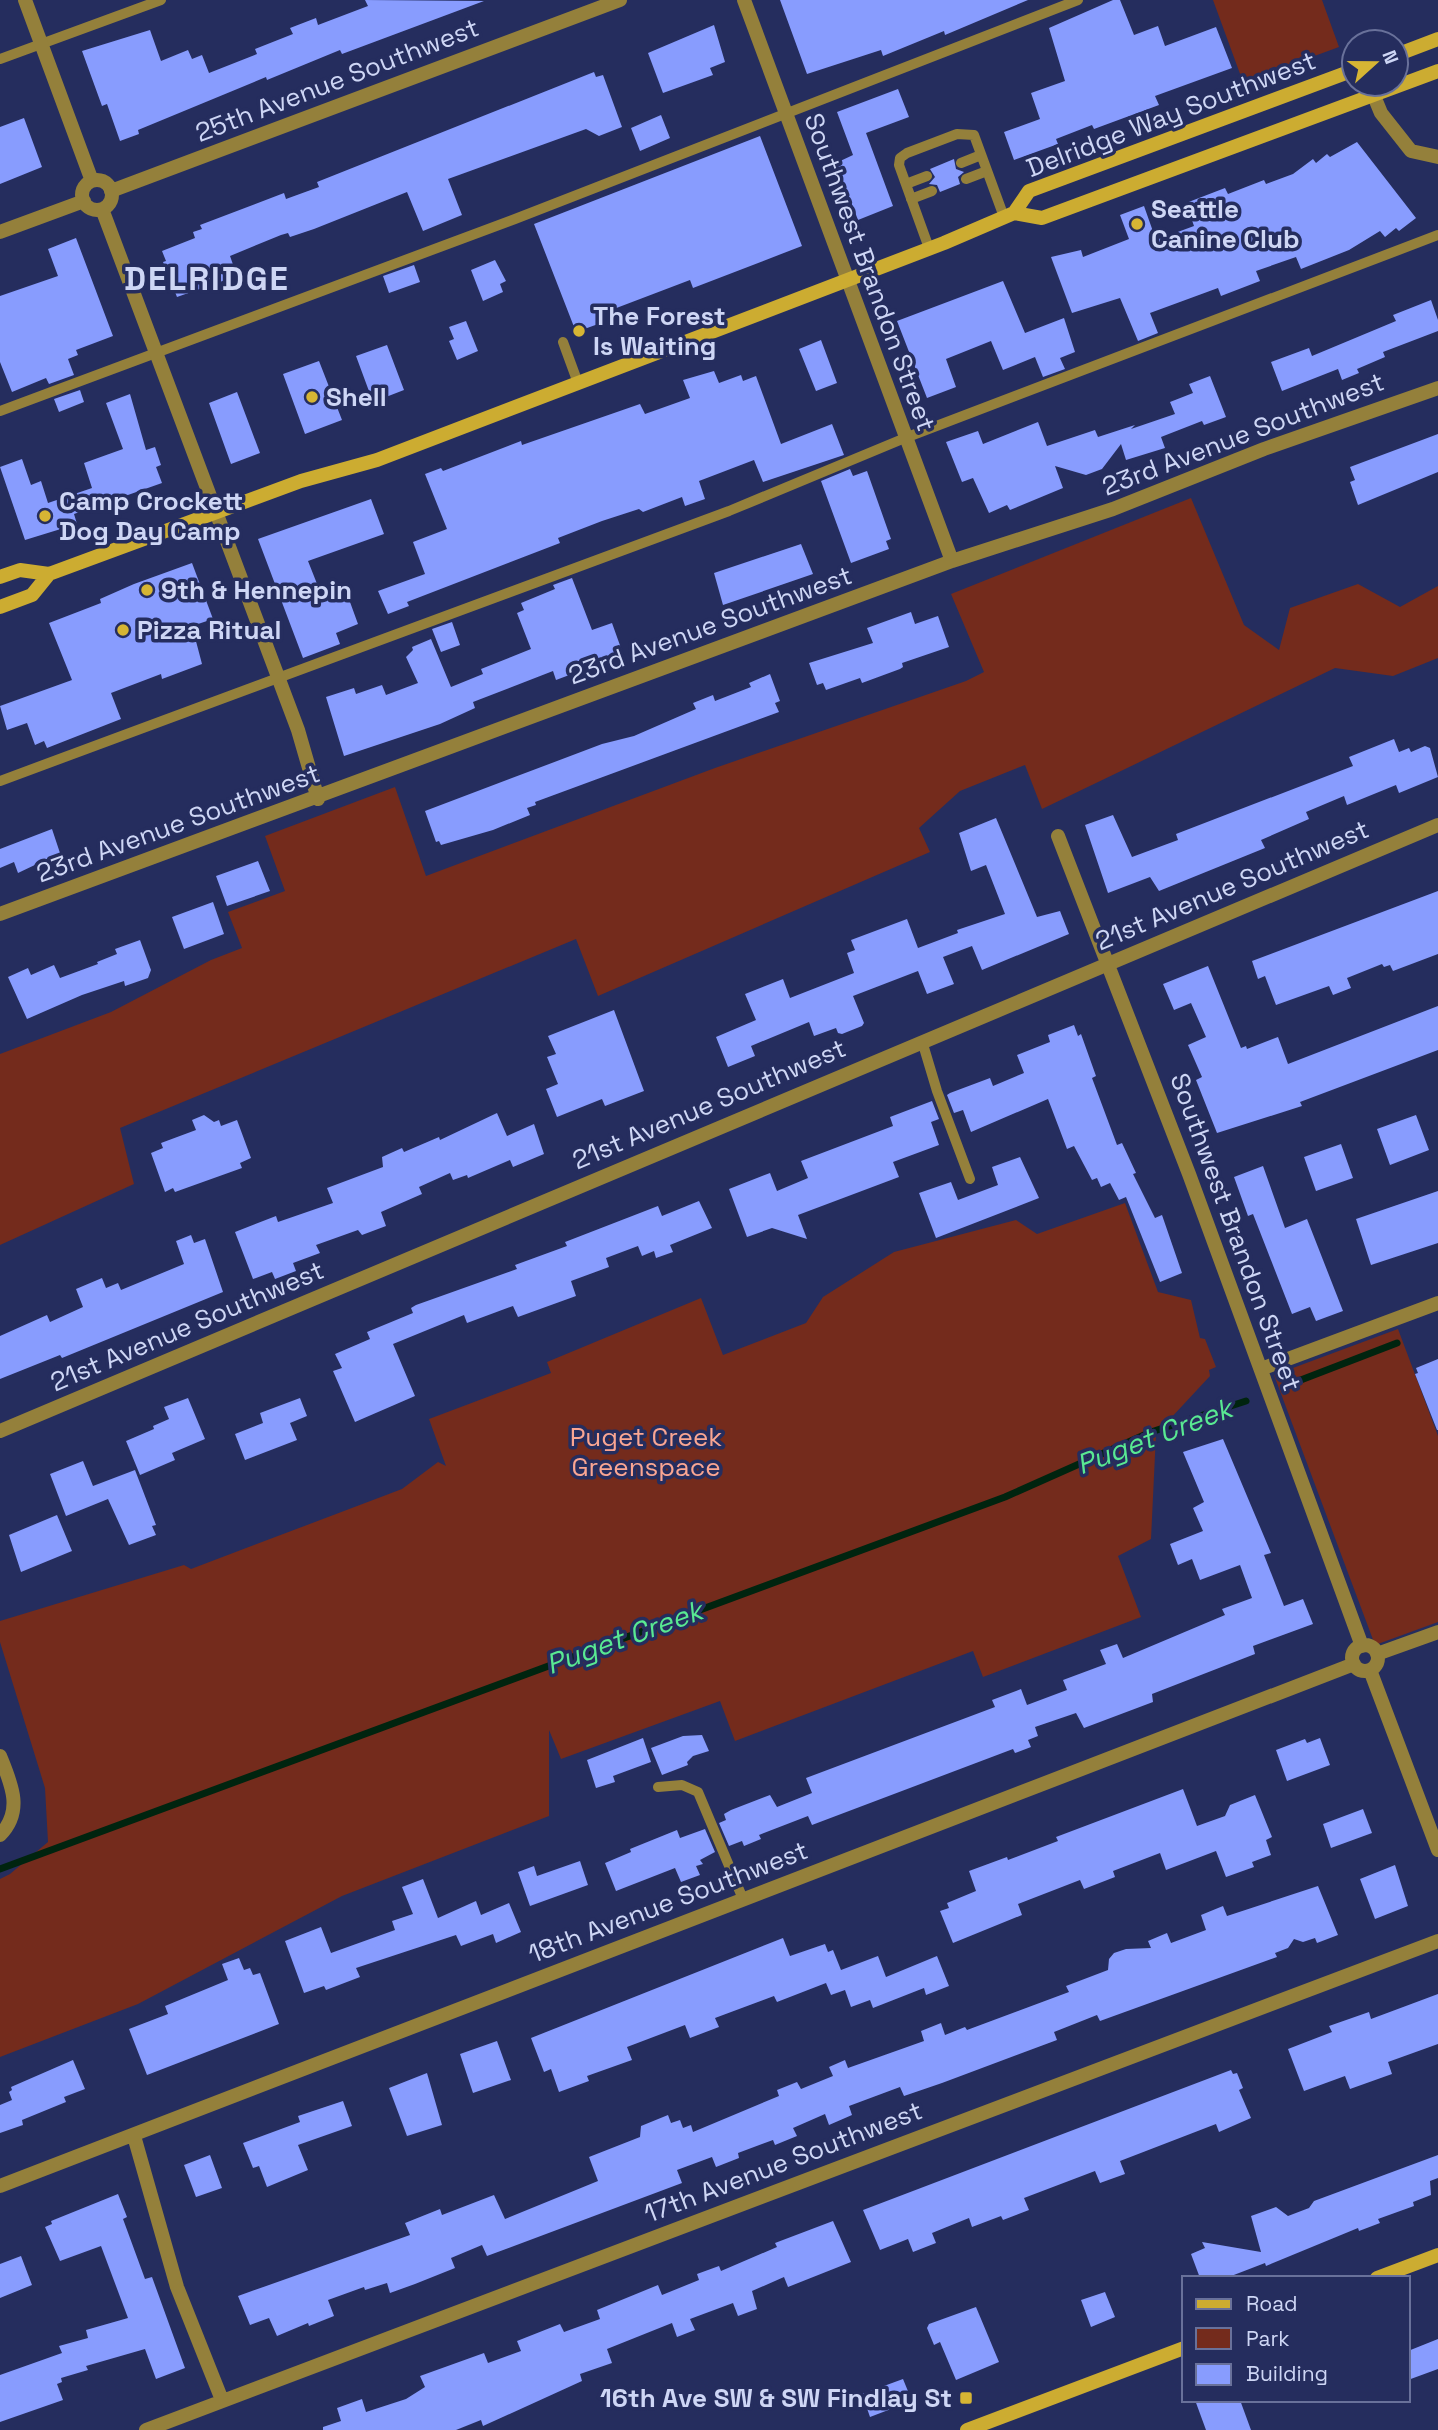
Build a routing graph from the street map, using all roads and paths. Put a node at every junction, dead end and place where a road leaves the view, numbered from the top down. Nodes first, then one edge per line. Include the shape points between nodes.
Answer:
1 (25, 0) edge
2 (161, 0) edge
3 (620, 0) edge
4 (744, 0) edge
5 (1078, 0) edge
6 (1438, 39) edge
7 (41, 44) junction
8 (1410, 50) edge
9 (0, 59) edge
10 (1438, 71) edge
11 (1340, 76) edge
12 (1410, 79) edge
13 (1350, 98) edge
14 (1374, 98) edge
15 (785, 113) junction
16 (981, 155) junction
17 (1438, 157) edge
18 (961, 163) dead end
19 (987, 171) junction
20 (927, 176) dead end
21 (966, 178) dead end
22 (92, 181) junction
23 (906, 184) junction
24 (111, 191) junction
25 (932, 191) dead end
26 (911, 199) junction
27 (83, 201) junction
28 (102, 209) junction
29 (1009, 215) junction
30 (0, 232) edge
31 (1438, 235) edge
32 (929, 248) junction
33 (846, 280) junction
34 (563, 342) dead end
35 (155, 353) junction
36 (578, 383) junction
37 (1438, 388) edge
38 (0, 411) edge
39 (905, 438) junction
40 (216, 512) junction
41 (952, 561) junction
42 (49, 574) junction
43 (0, 578) edge
44 (0, 607) edge
45 (278, 680) junction
46 (0, 781) edge
47 (318, 799) junction
48 (1438, 825) edge
49 (1058, 836) dead end
50 (0, 914) edge
51 (1109, 964) junction
52 (922, 1041) junction
53 (970, 1179) dead end
54 (1438, 1303) edge
55 (1261, 1369) junction
56 (0, 1431) edge
57 (1438, 1632) edge
58 (1362, 1646) junction
59 (1377, 1654) junction
60 (1354, 1664) junction
61 (1370, 1670) junction
62 (0, 1756) edge
63 (658, 1787) dead end
64 (0, 1835) edge
65 (1438, 1850) edge
66 (743, 1899) junction
67 (1438, 1941) edge
68 (134, 2136) junction
69 (0, 2186) edge
70 (1438, 2255) edge
71 (1382, 2276) edge
72 (1182, 2349) edge
73 (222, 2400) junction
74 (146, 2430) edge
75 (967, 2430) edge

1 - 7 street
2 - 7 lane
3 - 24 street, 25th Avenue Southwest
4 - 15 street, Southwest Brandon Street
5 - 15 lane
6 - 8 main road
7 - 9 lane
7 - 22 street
10 - 12 main road, Delridge Way Southwest
11 - 29 main road, Delridge Way Southwest via 1030,191
13 - 29 main road, Delridge Way Southwest via 1042,218
14 - 17 street via 1411,152
15 - 33 street, Southwest Brandon Street
15 - 35 lane via 517,223
16 - 18 lane
16 - 19 lane
16 - 23 lane via 974,135 966,133 907,153 899,165
19 - 21 lane
19 - 29 lane
20 - 23 lane
22 - 24 street via 104,182
22 - 27 street via 84,188
23 - 26 lane
24 - 28 street via 109,204
25 - 26 lane
26 - 32 lane
27 - 28 street via 91,209
27 - 30 street
28 - 35 street
29 - 32 main road, Delridge Way Southwest
31 - 39 lane
32 - 33 main road, Delridge Way Southwest
33 - 36 main road, Delridge Way Southwest
33 - 39 street, Southwest Brandon Street
34 - 36 lane
35 - 38 lane
35 - 40 street
36 - 40 main road, Delridge Way Southwest via 377,460
37 - 41 street, 23rd Avenue Southwest via 1264,449 1113,509
39 - 41 street, Southwest Brandon Street
39 - 45 lane via 729,511
40 - 42 main road, Delridge Way Southwest
40 - 45 street
41 - 47 street, 23rd Avenue Southwest
42 - 43 main road, Delridge Way Southwest via 20,570
42 - 44 main road, Delridge Way Southwest via 33,594
45 - 46 lane
45 - 47 street
47 - 50 street, 23rd Avenue Southwest
48 - 51 street, 21st Avenue Southwest
49 - 51 street, Southwest Brandon Street
51 - 52 street, 21st Avenue Southwest
51 - 55 street, Southwest Brandon Street
52 - 53 lane
52 - 56 street, 21st Avenue Southwest
54 - 55 street
55 - 58 street, Southwest Brandon Street
57 - 59 street
58 - 59 street
58 - 60 street via 1353,1653
59 - 61 street
60 - 61 street via 1360,1670
60 - 66 street, 18th Avenue Southwest
61 - 65 street
62 - 64 street via 14,1792 15,1810
63 - 66 lane via 682,1785 698,1791
66 - 68 street, 18th Avenue Southwest
67 - 73 street, 17th Avenue Southwest
68 - 69 street, 18th Avenue Southwest
68 - 73 street via 177,2287
70 - 71 main road
72 - 75 main road
73 - 74 street, 17th Avenue Southwest

